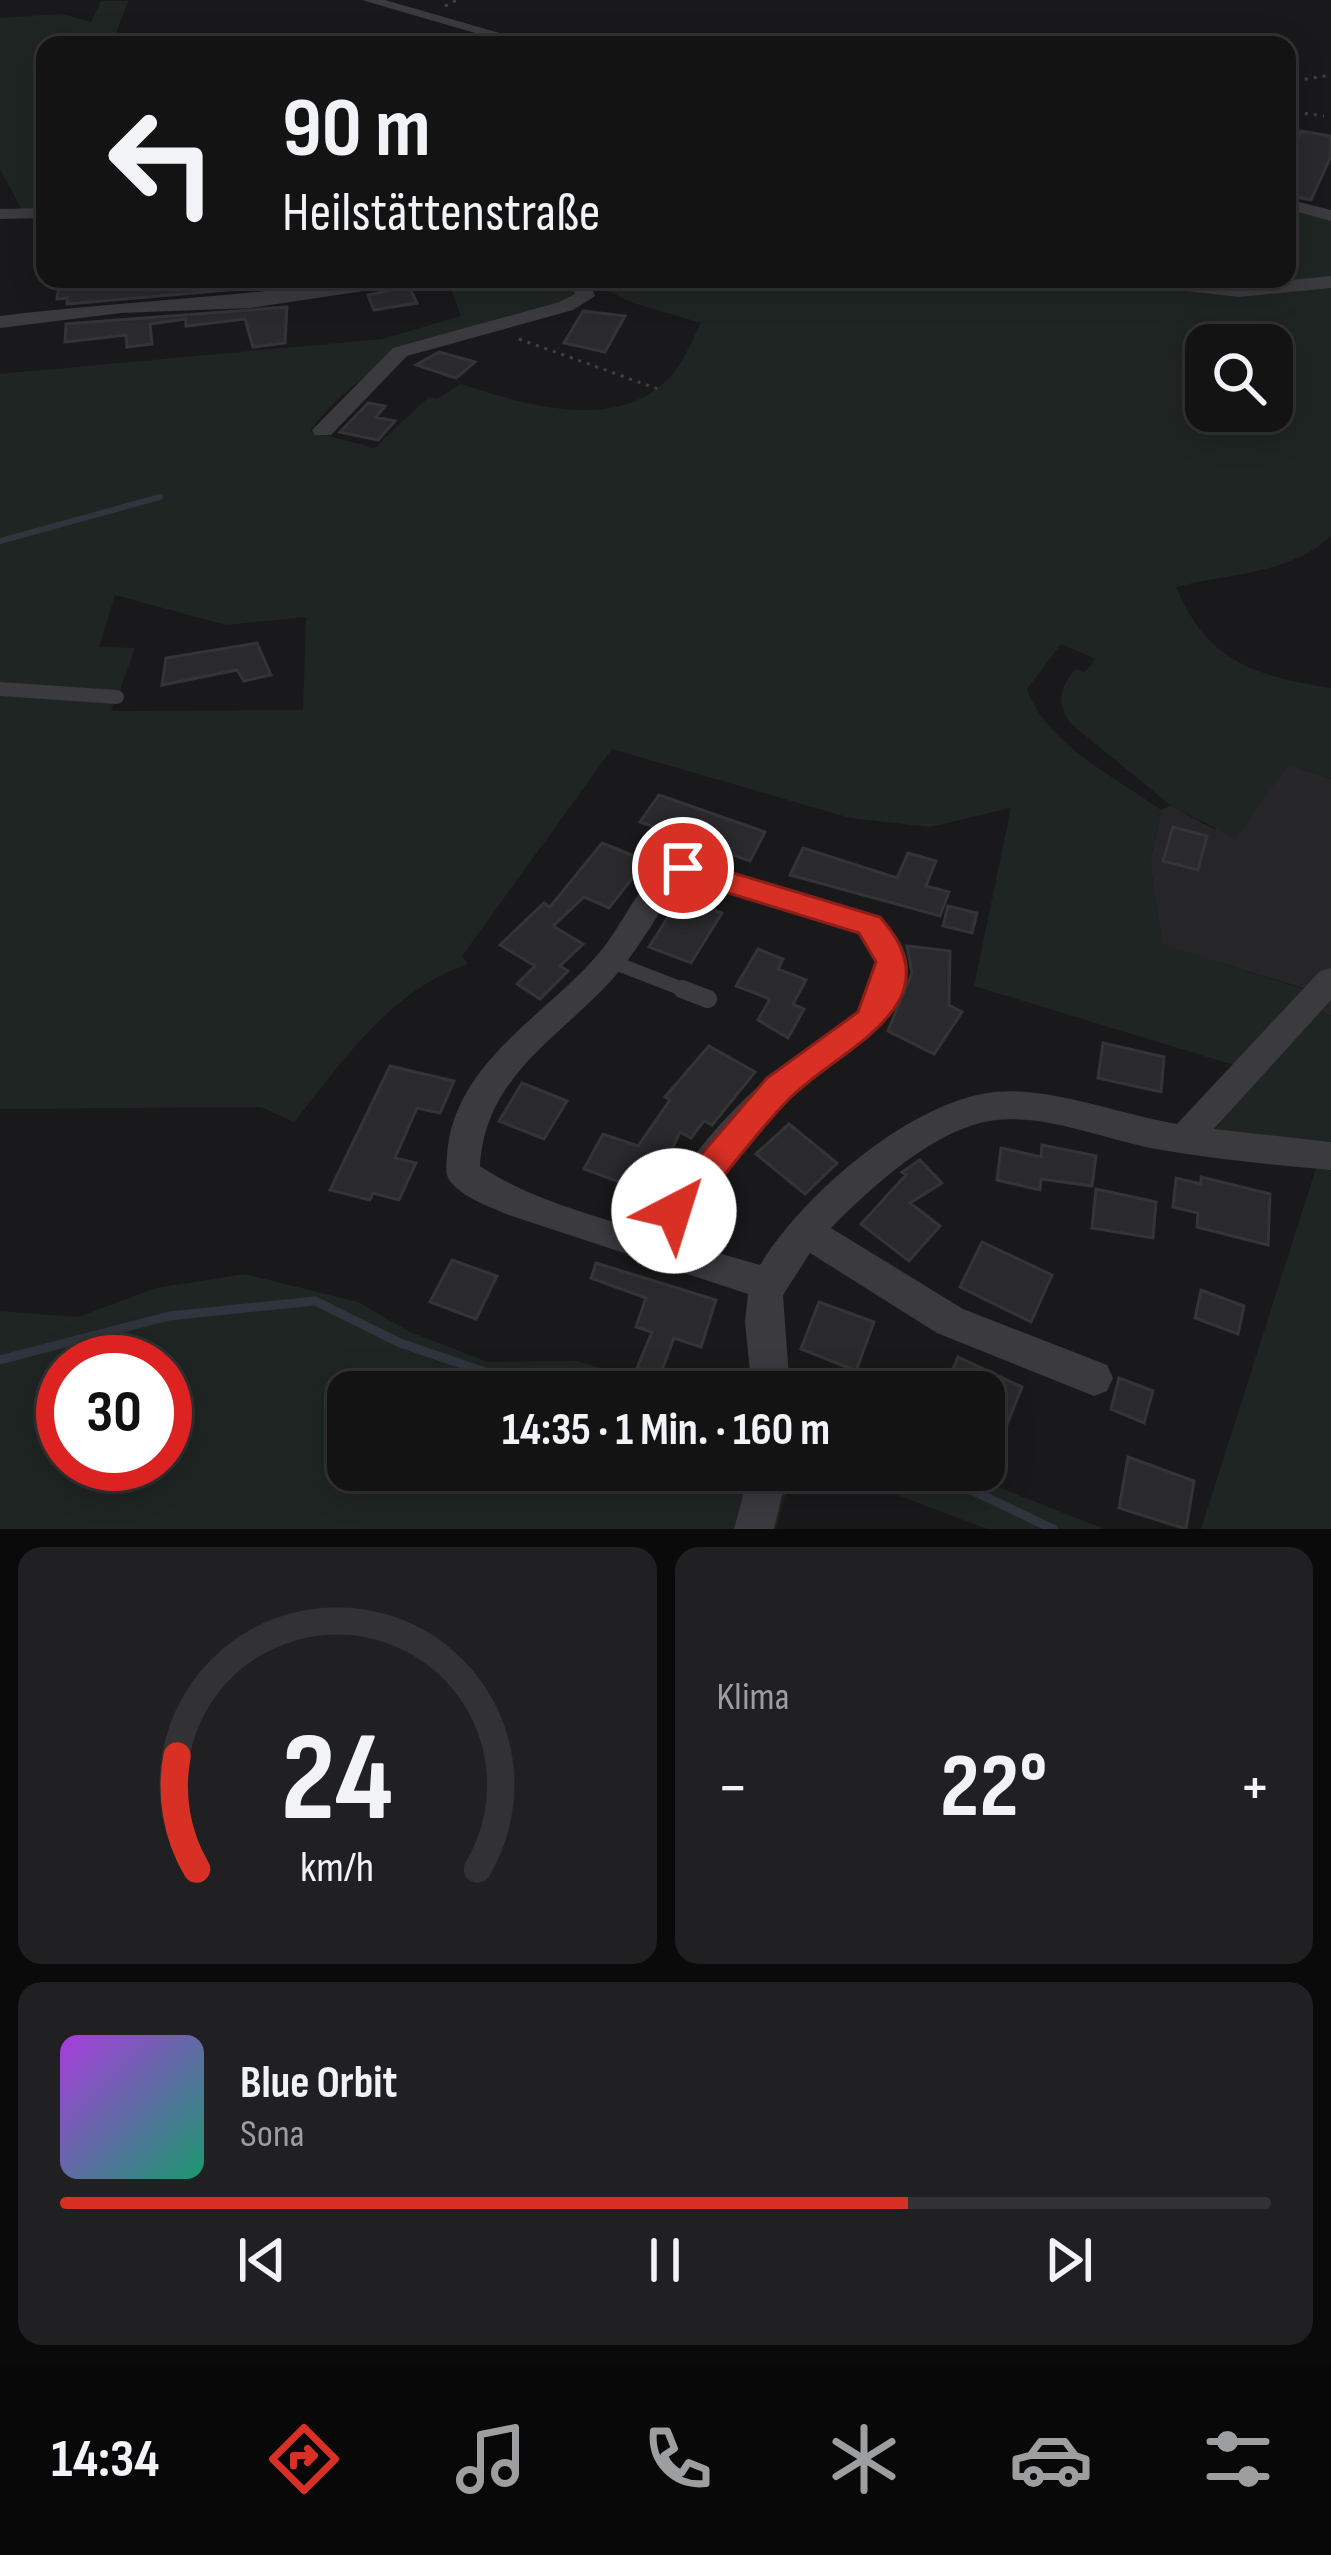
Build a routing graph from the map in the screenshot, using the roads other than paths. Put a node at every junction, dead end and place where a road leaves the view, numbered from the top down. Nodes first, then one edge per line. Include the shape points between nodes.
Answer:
1 (369, 0) edge
2 (500, 36) edge
3 (1296, 206) edge
4 (36, 213) edge
5 (0, 214) edge
6 (1331, 216) edge
7 (1331, 282) edge
8 (1296, 285) edge
9 (347, 288) edge
10 (585, 288) edge
11 (1213, 288) edge
12 (1270, 288) edge
13 (0, 322) edge
14 (323, 430) dead end
15 (0, 689) edge
16 (117, 697) dead end
17 (610, 961) junction
18 (1331, 980) edge
19 (708, 999) dead end
20 (1184, 1139) junction
21 (1331, 1156) edge
22 (807, 1232) junction
23 (656, 1248) junction
24 (768, 1284) junction
25 (769, 1371) edge
26 (1094, 1378) dead end
27 (764, 1491) edge
28 (754, 1529) edge

1 - 2 street
3 - 6 street
4 - 5 street
7 - 8 street
9 - 13 street
10 - 14 street via 578,301 400,352
11 - 12 street
15 - 16 lane
17 - 19 lane
17 - 23 street via 486,1084 463,1173 489,1192
17 - 23 street via 683,868 869,925 891,962 869,1021 778,1088 674,1211
18 - 20 street
20 - 21 street
20 - 22 street via 1031,1110 974,1110 913,1142
22 - 24 street
22 - 26 street via 950,1321
23 - 24 street
24 - 25 street
27 - 28 street

